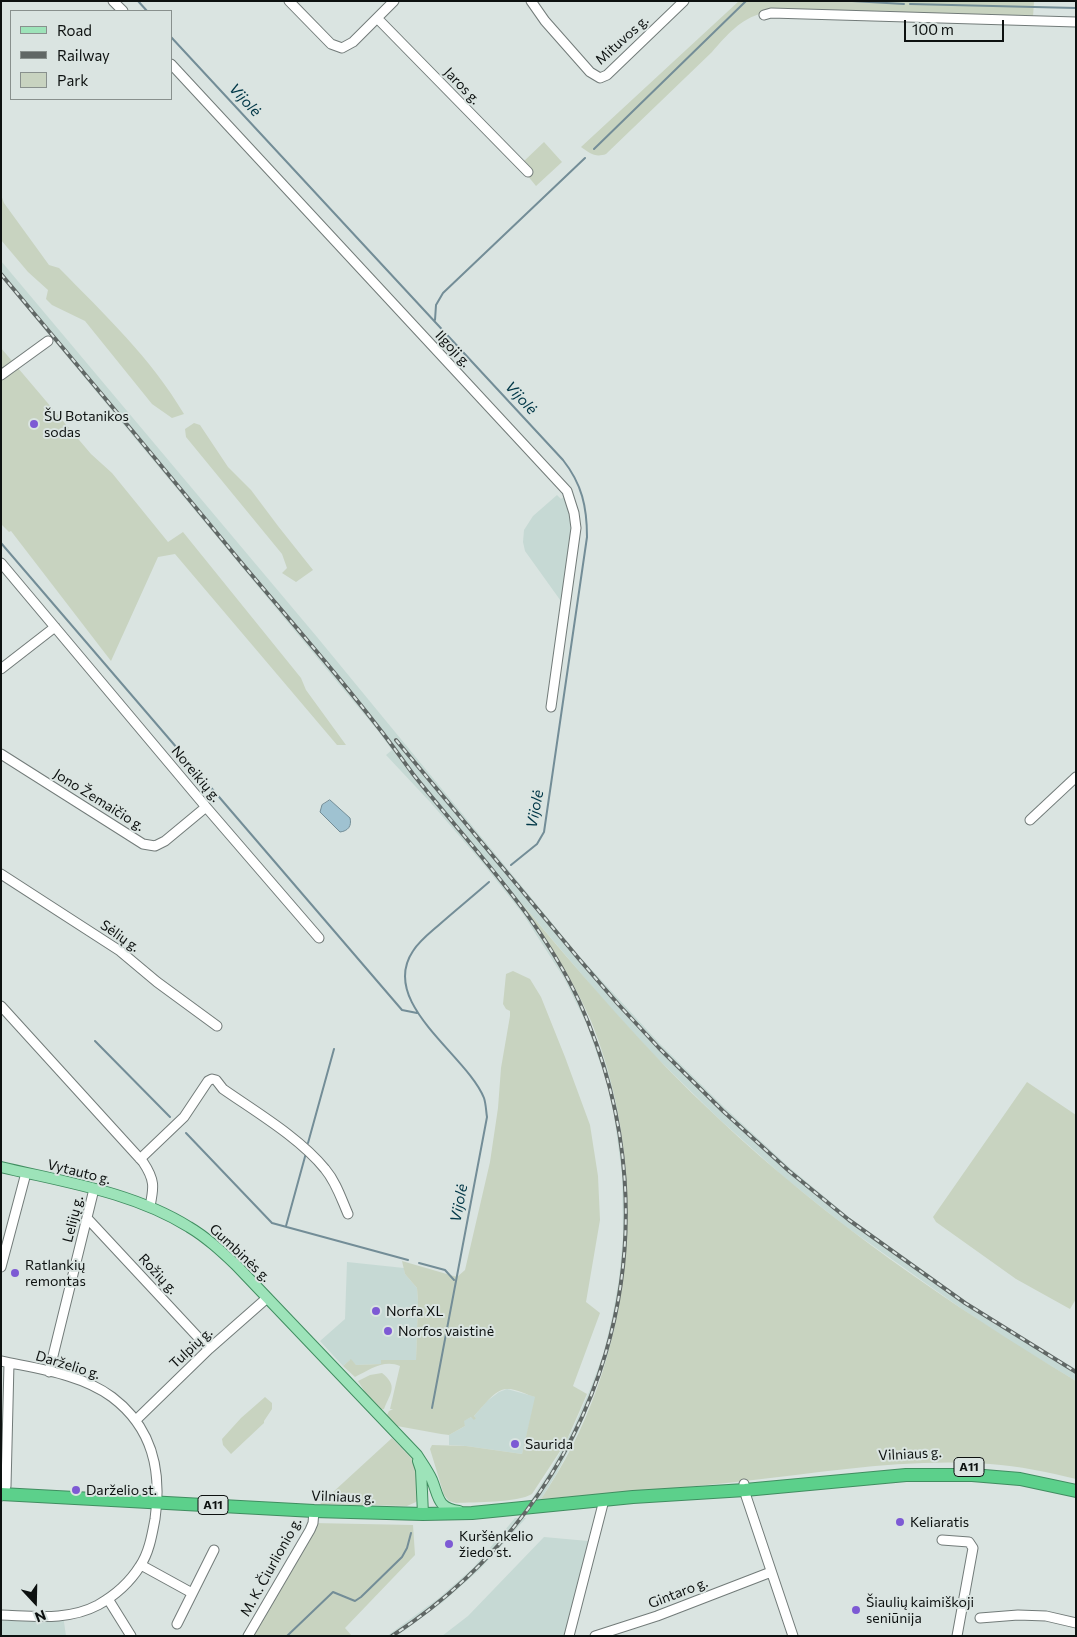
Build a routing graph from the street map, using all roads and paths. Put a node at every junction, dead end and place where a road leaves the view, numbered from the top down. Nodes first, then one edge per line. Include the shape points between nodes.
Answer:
1 (113, 1) edge
2 (289, 1) edge
3 (394, 1) edge
4 (531, 1) edge
5 (684, 1) edge
6 (122, 10) edge
7 (764, 15) dead end
8 (377, 18) junction
9 (1076, 22) edge
10 (172, 65) edge
11 (528, 172) dead end
12 (48, 341) dead end
13 (1, 375) edge
14 (1, 563) edge
15 (55, 627) junction
16 (1, 669) edge
17 (551, 706) dead end
18 (1, 754) edge
19 (1076, 777) edge
20 (206, 807) junction
21 (1030, 820) dead end
22 (1, 874) edge
23 (319, 938) dead end
24 (1, 1006) edge
25 (217, 1026) dead end
26 (140, 1159) junction
27 (1, 1167) edge
28 (26, 1173) junction
29 (94, 1190) junction
30 (150, 1206) junction
31 (348, 1214) dead end
32 (87, 1218) junction
33 (1, 1267) edge
34 (266, 1298) junction
35 (209, 1349) junction
36 (5, 1362) edge
37 (49, 1372) junction
38 (136, 1420) junction
39 (417, 1455) junction
40 (1076, 1483) edge
41 (745, 1487) junction
42 (1076, 1491) edge
43 (2, 1495) edge
44 (604, 1500) junction
45 (157, 1502) junction
46 (314, 1511) junction
47 (472, 1513) junction
48 (423, 1514) junction
49 (942, 1540) dead end
50 (214, 1550) dead end
51 (141, 1566) junction
52 (771, 1572) junction
53 (192, 1593) junction
54 (108, 1599) junction
55 (1, 1615) edge
56 (980, 1618) dead end
57 (1076, 1623) edge
58 (177, 1624) dead end
59 (131, 1636) edge
60 (248, 1636) edge
61 (569, 1636) edge
62 (594, 1636) edge
63 (793, 1636) edge
64 (957, 1636) edge

1 - 6 street
2 - 8 street via 331,44 342,48 353,42
3 - 8 street
4 - 5 street, Mituvos g. via 590,72 600,78 608,75
7 - 9 street
8 - 11 street, Jaros g.
10 - 17 street, Ilgoji g. via 567,491 576,528
12 - 13 street
14 - 15 street, Noreikių g.
15 - 16 street
15 - 20 street, Noreikių g.
18 - 20 street, Jono Žemaičio g. via 143,844 155,846 165,841
19 - 21 street
20 - 23 street, Noreikių g.
22 - 25 street, Sėlių g. via 120,951
24 - 26 street
26 - 30 street via 153,1183
26 - 31 street via 184,1117 208,1081 216,1080 305,1148 326,1170
27 - 28 main road, Vytauto g.
28 - 29 main road, Vytauto g.
28 - 33 street
29 - 30 main road, Vytauto g.
29 - 32 street, Lelijų g.
30 - 34 main road, Gumbinės g. via 209,1240
32 - 35 street, Rožių g.
32 - 37 street, Lelijų g.
34 - 35 street, Tulpių g.
34 - 39 main road, Gumbinės g.
35 - 38 street, Tulpių g.
36 - 37 street, Darželio g.
36 - 43 street via 6,1486
37 - 38 street, Darželio g. via 89,1383 126,1408
38 - 45 street, Darželio g. via 153,1453
39 - 47 main road, Gumbinės g. via 425,1466 438,1500 450,1510
39 - 48 main road
40 - 41 highway, Vilniaus g. / A11 via 1015,1471 910,1467
41 - 42 highway, Vilniaus g. / A11 via 944,1474 1020,1479
41 - 44 highway, Vilniaus g. / A11
41 - 52 street
43 - 45 highway, Vilniaus g. / A11
44 - 47 highway, Vilniaus g. / A11
44 - 61 street
45 - 46 highway, Vilniaus g. / A11
45 - 51 street, Darželio g. via 149,1547
46 - 48 highway, Vilniaus g. / A11
46 - 60 street, M. K. Čiurlionio g. via 310,1530
47 - 48 highway, Vilniaus g. / A11
49 - 64 street via 969,1542 974,1548
50 - 53 street
51 - 53 street
51 - 54 street, Darželio g.
52 - 62 street, Gintaro g. via 657,1616
52 - 63 street
53 - 58 street
54 - 55 street, Darželio g. via 73,1614
54 - 59 street
56 - 57 street via 1046,1616

